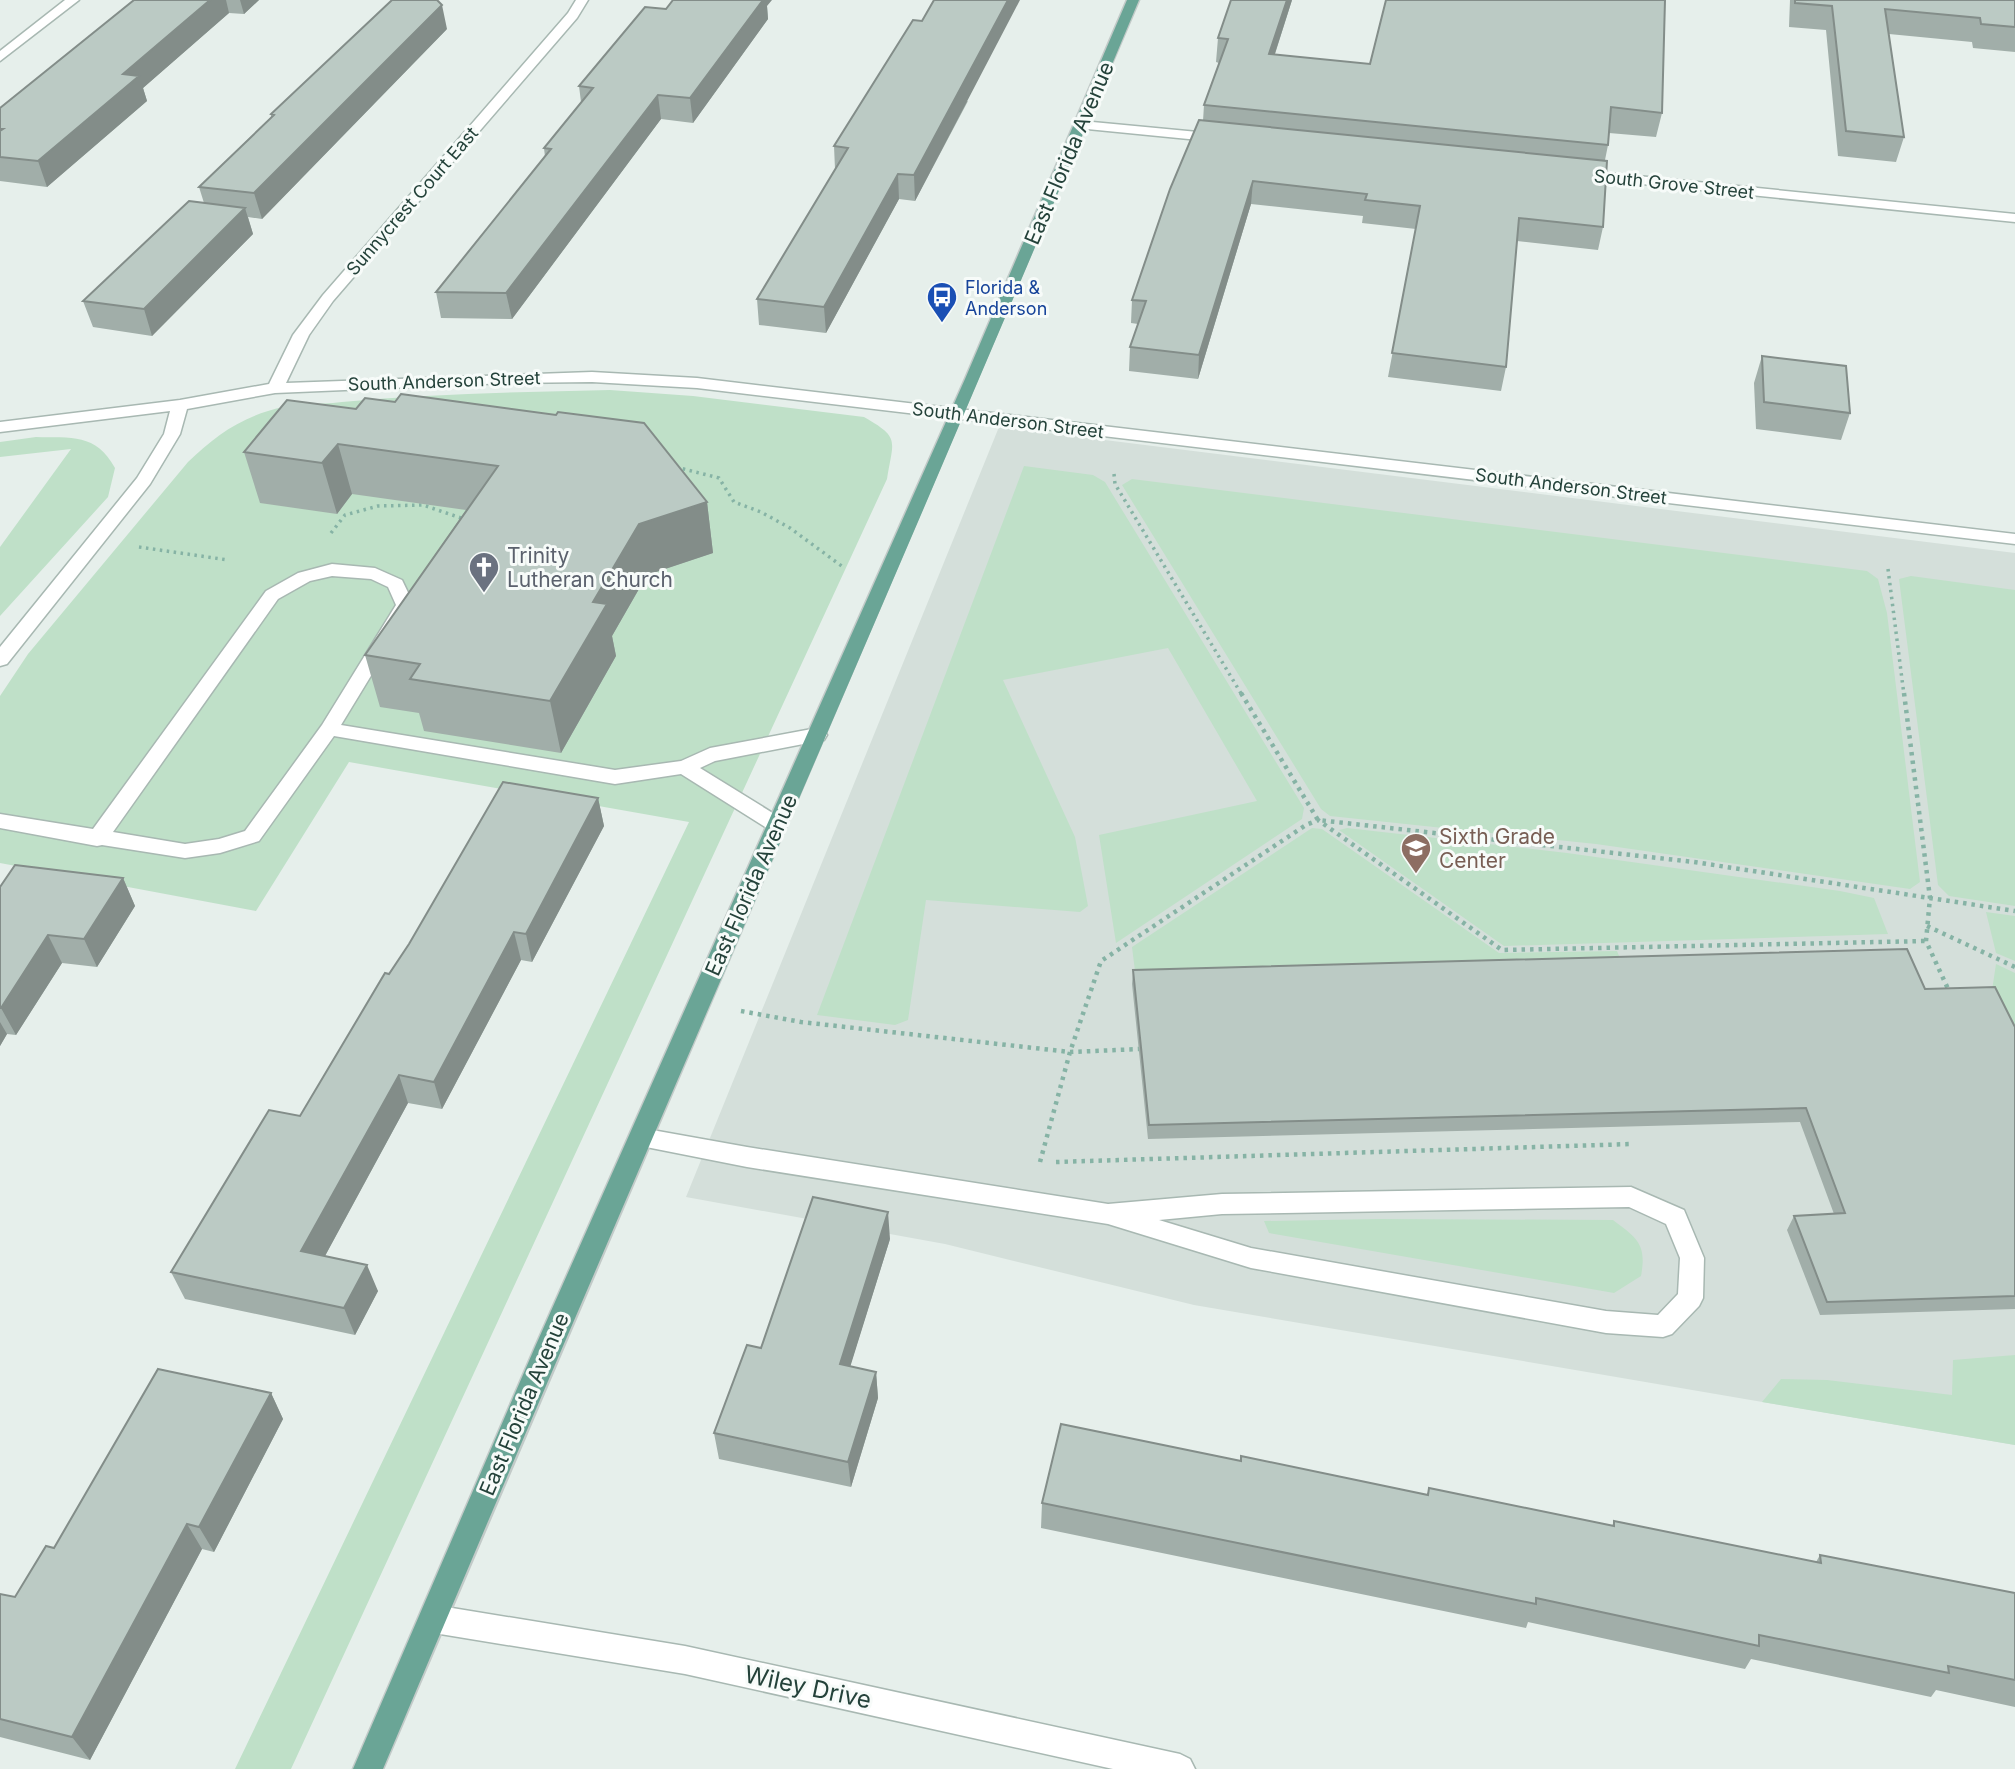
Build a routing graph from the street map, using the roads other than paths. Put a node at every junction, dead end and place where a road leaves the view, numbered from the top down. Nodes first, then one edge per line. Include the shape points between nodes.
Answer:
1 (73, 0) edge
2 (582, 0) edge
3 (592, 0) edge
4 (1133, 0) edge
5 (564, 25) junction
6 (0, 57) edge
7 (1082, 125) junction
8 (1229, 139) edge
9 (1560, 172) edge
10 (2015, 218) edge
11 (275, 388) junction
12 (180, 405) junction
13 (957, 415) junction
14 (0, 427) edge
15 (2015, 539) edge
16 (0, 660) edge
17 (329, 729) junction
18 (817, 735) junction
19 (685, 767) junction
20 (0, 821) edge
21 (777, 825) junction
22 (97, 839) junction
23 (641, 1137) junction
24 (1108, 1214) junction
25 (434, 1619) junction
26 (368, 1769) edge
27 (1180, 1769) edge

1 - 6 street
2 - 5 street, Sunnycrest Court East
3 - 5 street, Sunnycrest Court East
4 - 7 main road, East Florida Avenue
5 - 11 street, Sunnycrest Court East via 328,298 301,335
7 - 8 street
7 - 13 main road, East Florida Avenue
9 - 10 street, South Grove Street
11 - 12 street, South Anderson Street
11 - 13 street, South Anderson Street via 592,377 697,383
12 - 14 street, South Anderson Street
12 - 16 street via 172,434 144,480
13 - 15 street, South Anderson Street
13 - 18 main road, East Florida Avenue
17 - 19 street via 615,777
17 - 22 street via 252,836 185,850
17 - 22 street via 405,605 396,584 375,574 332,570 304,577 272,595
18 - 19 street via 710,755
18 - 21 main road, East Florida Avenue
19 - 21 street
20 - 22 street
21 - 23 main road, East Florida Avenue
23 - 24 street
23 - 25 main road, East Florida Avenue
24 - 24 street via 1251,1258 1606,1322 1662,1326 1690,1298 1692,1258 1675,1217 1631,1197 1222,1204
25 - 26 main road, East Florida Avenue
25 - 27 street, Wiley Drive via 685,1660

